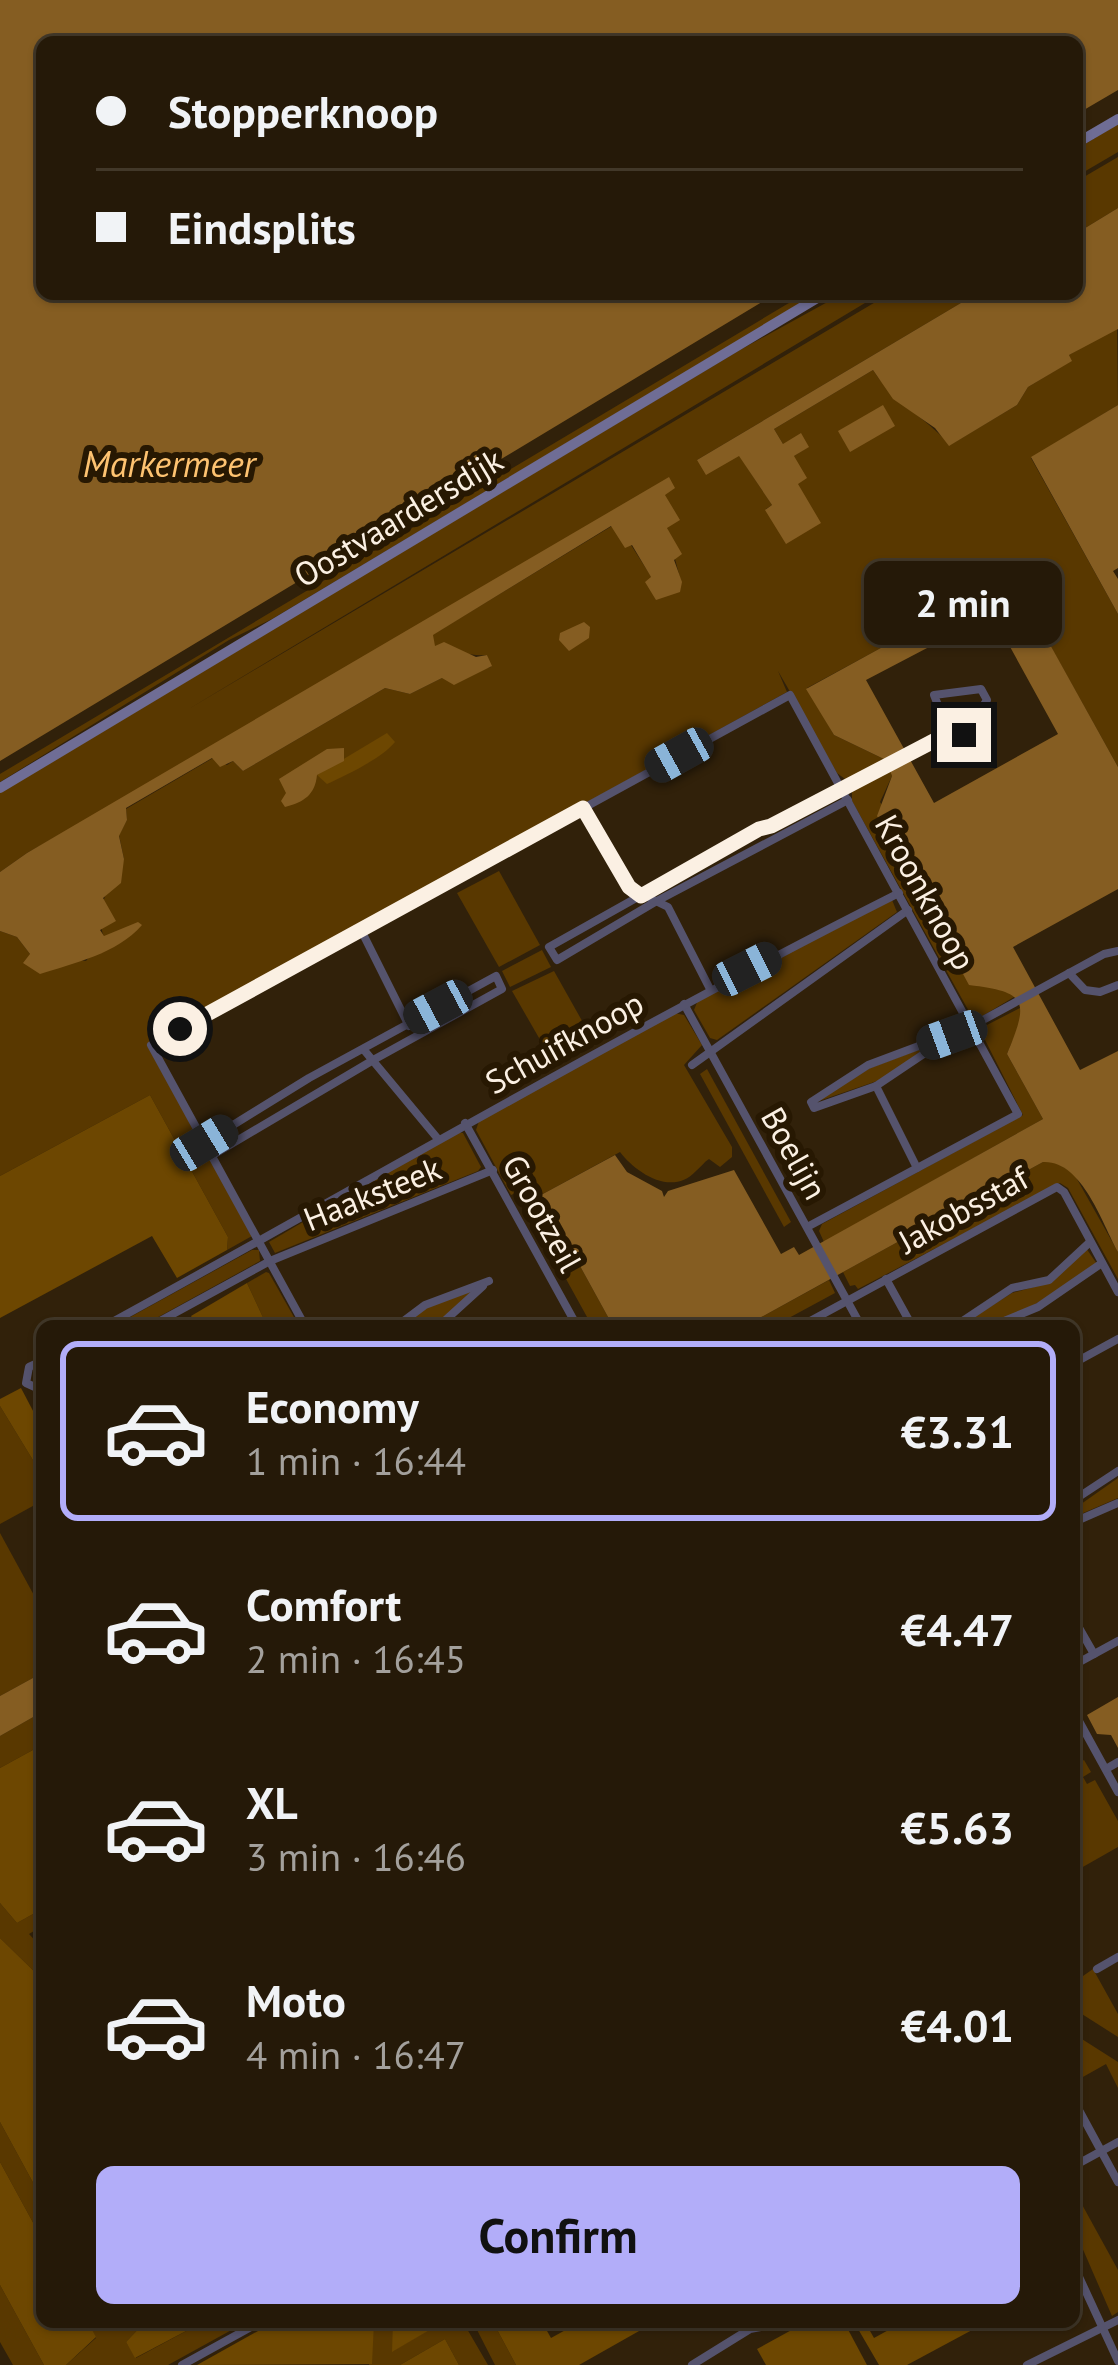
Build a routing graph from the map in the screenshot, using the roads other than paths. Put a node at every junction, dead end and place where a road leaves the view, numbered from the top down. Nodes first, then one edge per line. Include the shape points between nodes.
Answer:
1 (1118, 119) edge
2 (1083, 139) edge
3 (814, 300) edge
4 (949, 733) junction
5 (0, 788) edge
6 (843, 790) junction
7 (848, 800) junction
8 (583, 808) junction
9 (899, 892) junction
10 (641, 896) junction
11 (655, 902) junction
12 (908, 910) junction
13 (361, 930) junction
14 (1118, 951) edge
15 (1069, 973) junction
16 (1118, 985) edge
17 (710, 989) junction
18 (684, 1004) junction
19 (409, 1022) junction
20 (972, 1026) junction
21 (952, 1035) junction
22 (408, 1040) junction
23 (364, 1050) junction
24 (711, 1052) junction
25 (375, 1059) junction
26 (692, 1065) dead end
27 (876, 1086) junction
28 (465, 1123) junction
29 (438, 1139) junction
30 (204, 1143) junction
31 (211, 1156) junction
32 (917, 1168) junction
33 (493, 1170) junction
34 (808, 1226) junction
35 (1090, 1241) junction
36 (258, 1243) junction
37 (270, 1261) junction
38 (1102, 1263) junction
39 (886, 1279) junction
40 (1118, 1292) edge
41 (847, 1300) junction
42 (116, 1320) edge
43 (162, 1320) edge
44 (302, 1320) edge
45 (405, 1320) edge
46 (446, 1320) edge
47 (575, 1320) edge
48 (812, 1320) edge
49 (858, 1320) edge
50 (909, 1320) edge
51 (964, 1320) edge
52 (1006, 1320) edge
53 (1118, 1339) edge
54 (1080, 1360) edge
55 (36, 1363) edge
56 (36, 1387) edge
57 (1118, 1471) edge
58 (1080, 1496) edge
59 (1118, 1503) edge
60 (1080, 1519) edge
61 (1080, 1630) edge
62 (1118, 1641) edge
63 (1094, 1654) junction
64 (1080, 1662) edge
65 (1080, 1723) edge
66 (1118, 1762) edge
67 (1106, 1769) junction
68 (1118, 1792) edge
69 (1118, 1957) edge
70 (1096, 1969) dead end
71 (1080, 2112) edge
72 (1118, 2142) edge
73 (1101, 2151) junction
74 (1080, 2163) edge
75 (1118, 2182) edge
76 (1080, 2280) edge
77 (1114, 2321) edge
78 (1099, 2326) junction
79 (249, 2328) edge
80 (756, 2328) edge
81 (710, 2360) edge
82 (1118, 2361) edge
83 (182, 2365) edge
84 (692, 2365) edge
85 (1027, 2365) edge

1 - 2 main road
3 - 5 main road, Oostvaardersdijk
4 - 4 street via 964,735 987,700 981,689 934,694
4 - 6 street
6 - 7 street, Kroonknoop
6 - 8 street, Kroonknoop via 790,695
6 - 10 street
7 - 9 street, Kroonknoop
7 - 11 street
8 - 10 street
8 - 13 street
9 - 12 street, Kroonknoop
9 - 17 street, Schuifknoop
10 - 11 street
10 - 11 street via 549,947 557,960
11 - 17 street via 668,907
12 - 20 street, Kroonknoop
12 - 24 street
13 - 19 street
13 - 30 street via 151,1045
14 - 15 street
15 - 16 street via 1084,990
15 - 20 street
17 - 18 street, Schuifknoop
18 - 24 street, Boelijn
18 - 28 street, Schuifknoop
19 - 22 street
19 - 22 street via 496,976 502,989
19 - 23 street
20 - 21 street
20 - 32 street, Kroonknoop via 1018,1114
21 - 27 street
21 - 27 street via 868,1065 811,1102 814,1108
22 - 25 street
23 - 25 street
23 - 30 street
24 - 26 street
24 - 34 street, Boelijn
25 - 29 street
25 - 31 street
27 - 32 street
28 - 29 street, Schuifknoop
28 - 33 street, Grootzeil
29 - 36 street, Schuifknoop
30 - 31 street
31 - 36 street
32 - 34 street
33 - 37 street, Haaksteek
33 - 47 street, Grootzeil
34 - 41 street, Boelijn
35 - 38 street, Jakobsstaf
35 - 39 street, Jakobsstaf via 1064,1192 1052,1188
35 - 51 street via 1049,1280 1012,1288
36 - 37 street
36 - 42 street, Schuifknoop
37 - 43 street, Haaksteek
37 - 44 street
38 - 40 street, Jakobsstaf
38 - 52 street
39 - 41 street, Jakobsstaf
39 - 50 street
41 - 48 street, Jakobsstaf
41 - 49 street, Boelijn
45 - 46 street via 489,1281
53 - 54 street
55 - 56 street via 26,1382
57 - 58 street
59 - 60 street
61 - 63 street
62 - 63 street
63 - 64 street
65 - 67 street
66 - 67 street
67 - 68 street
69 - 70 street
71 - 73 street
72 - 73 street
73 - 74 street
73 - 75 street
76 - 78 street
77 - 78 street
78 - 82 street
78 - 85 street
79 - 83 street
80 - 81 street
81 - 84 street

